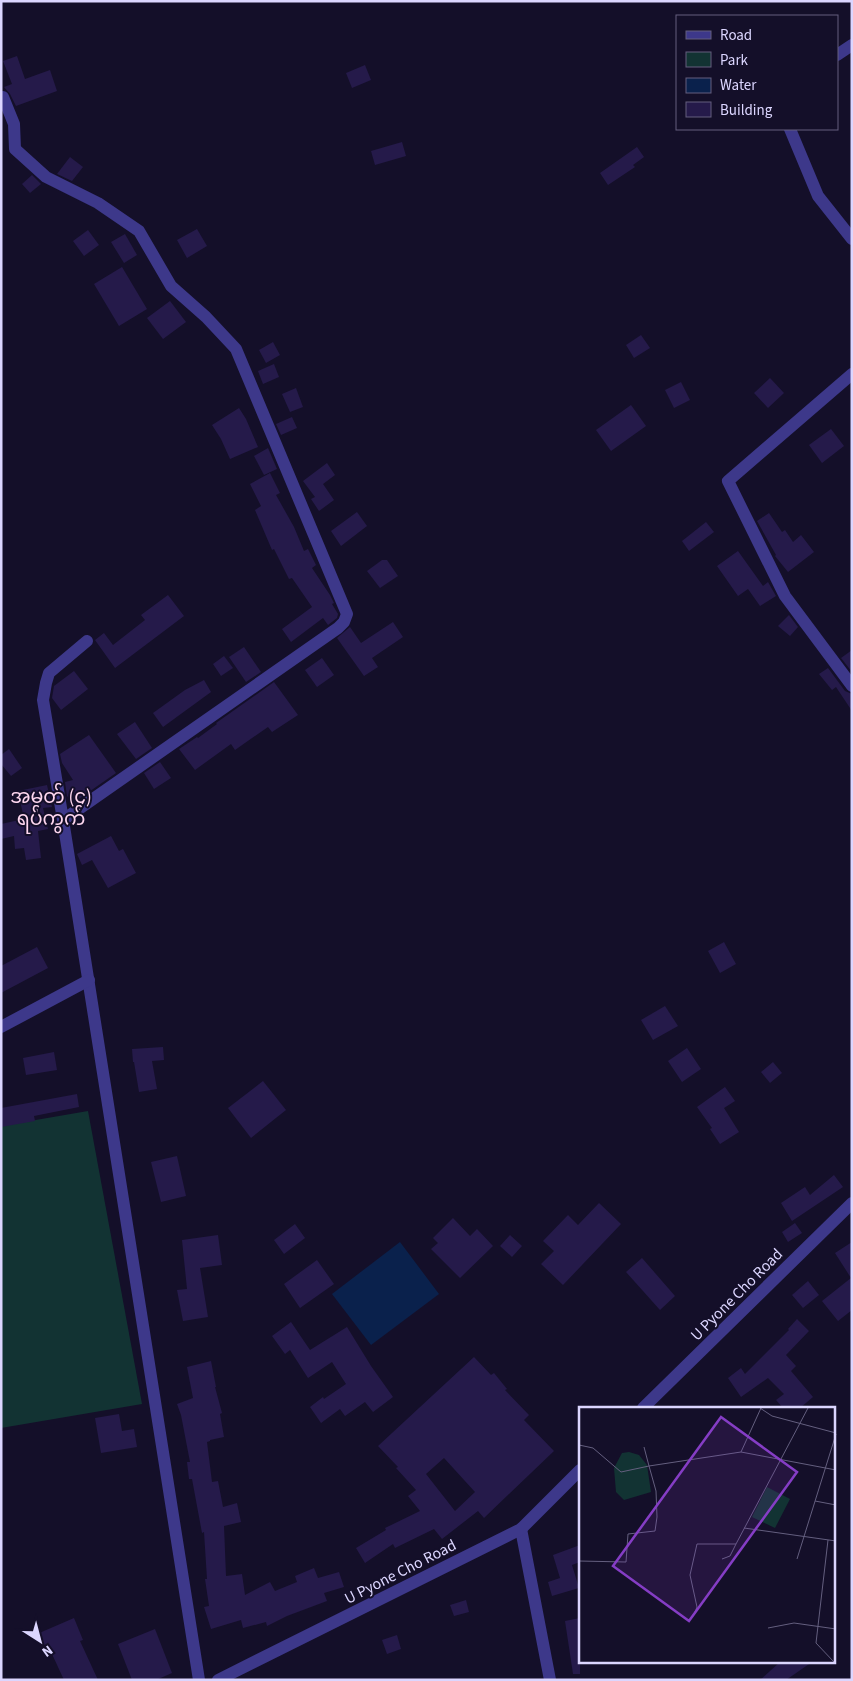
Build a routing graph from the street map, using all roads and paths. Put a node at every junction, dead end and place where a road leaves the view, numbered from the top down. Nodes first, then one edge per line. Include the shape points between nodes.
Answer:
1 (852, 45) edge
2 (838, 55) edge
3 (2, 97) dead end
4 (790, 130) edge
5 (852, 239) edge
6 (852, 374) edge
7 (87, 641) dead end
8 (852, 686) edge
9 (63, 820) junction
10 (88, 980) junction
11 (1, 1027) edge
12 (852, 1203) edge
13 (644, 1407) edge
14 (579, 1471) edge
15 (521, 1528) junction
16 (199, 1680) edge
17 (218, 1680) edge
18 (550, 1680) edge

1 - 2 street
3 - 9 street via 14,124 15,149 46,177 98,204 138,231 171,286 236,350 347,614 338,628
4 - 5 street via 818,196
6 - 8 street via 728,481 785,596
7 - 9 street via 49,673 43,700
9 - 10 street
10 - 11 street
10 - 16 street
12 - 13 street, U Pyone Cho Road
14 - 15 street, U Pyone Cho Road
15 - 17 street, U Pyone Cho Road
15 - 18 street

